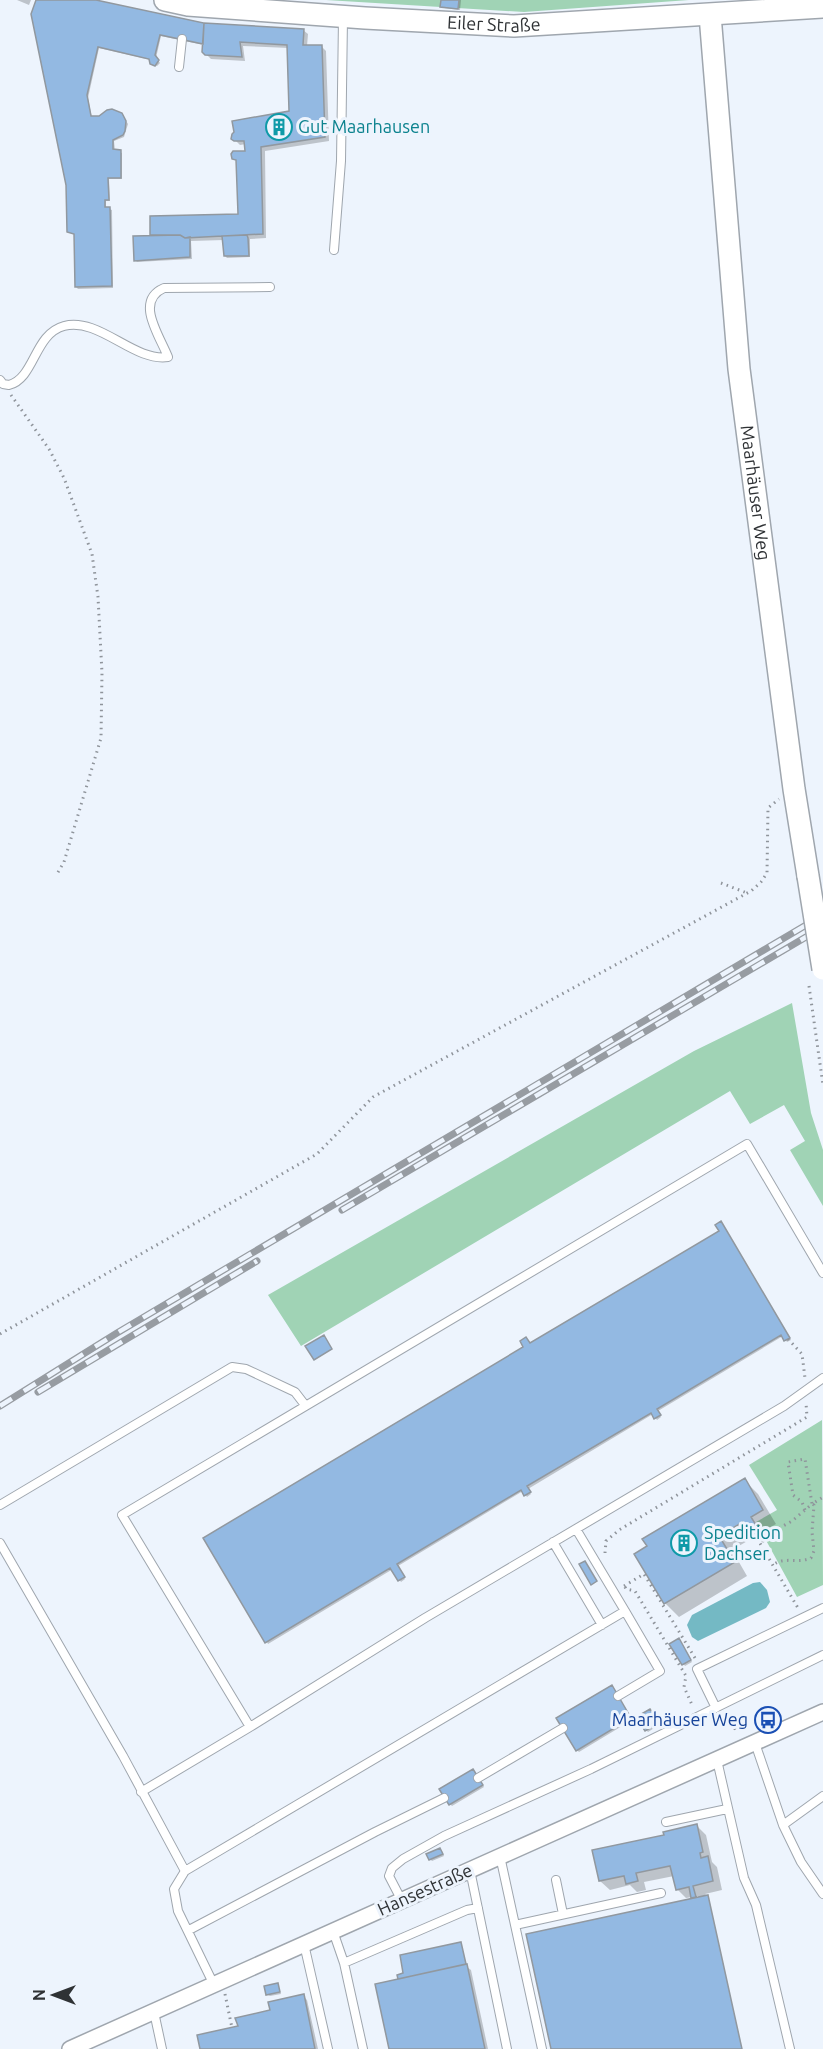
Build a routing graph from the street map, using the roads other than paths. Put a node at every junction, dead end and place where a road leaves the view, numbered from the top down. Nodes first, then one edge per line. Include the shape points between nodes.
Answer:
1 (165, 0) edge
2 (823, 7) edge
3 (710, 11) junction
4 (343, 17) junction
5 (182, 39) dead end
6 (179, 67) dead end
7 (334, 250) dead end
8 (270, 287) dead end
9 (1, 382) edge
10 (823, 969) edge
11 (823, 1274) edge
12 (823, 1378) edge
13 (305, 1405) junction
14 (0, 1505) edge
15 (576, 1529) junction
16 (553, 1542) junction
17 (0, 1543) edge
18 (823, 1608) edge
19 (625, 1611) junction
20 (602, 1624) junction
21 (823, 1655) edge
22 (618, 1696) dead end
23 (716, 1708) junction
24 (823, 1712) edge
25 (823, 1720) edge
26 (250, 1727) junction
27 (563, 1728) dead end
28 (780, 1732) junction
29 (755, 1743) junction
30 (717, 1760) junction
31 (478, 1778) dead end
32 (141, 1792) junction
33 (823, 1796) edge
34 (444, 1798) dead end
35 (727, 1809) junction
36 (666, 1822) dead end
37 (783, 1825) junction
38 (500, 1856) junction
39 (470, 1870) junction
40 (185, 1871) junction
41 (556, 1880) dead end
42 (661, 1893) dead end
43 (823, 1894) edge
44 (402, 1900) junction
45 (478, 1908) junction
46 (563, 1914) junction
47 (514, 1925) junction
48 (189, 1930) junction
49 (333, 1932) junction
50 (304, 1944) junction
51 (344, 1963) junction
52 (218, 1983) junction
53 (154, 2012) junction
54 (70, 2049) edge
55 (162, 2049) edge
56 (328, 2049) edge
57 (363, 2049) edge
58 (507, 2049) edge
59 (542, 2049) edge
60 (789, 2049) edge

1 - 4 main road, Eiler Straße via 188,8 299,10
2 - 3 main road, Eiler Straße
3 - 4 main road, Eiler Straße via 514,26
3 - 10 main road, Maarhäuser Weg, bridge via 739,369 794,789
4 - 7 lane via 341,161
5 - 6 lane
8 - 9 lane via 164,288 150,299 148,309 168,357 143,352 85,326 71,325 51,333 41,343 19,381 9,385
11 - 13 lane via 747,1144
12 - 15 lane via 784,1406
13 - 14 lane via 295,1392 246,1369 232,1367
13 - 26 lane via 122,1515
15 - 16 lane
15 - 19 lane
16 - 20 lane
16 - 26 lane
17 - 32 lane
18 - 23 lane via 697,1669
19 - 20 lane
19 - 22 lane via 660,1671
20 - 40 lane
21 - 23 lane
23 - 44 lane via 412,1852 392,1868 389,1876
24 - 28 street, Hansestraße
25 - 28 street, Hansestraße
26 - 32 lane
27 - 31 lane
28 - 29 street, Hansestraße
29 - 30 street, Hansestraße
29 - 37 lane
30 - 35 lane
30 - 38 street, Hansestraße
32 - 40 lane
33 - 37 lane
34 - 48 lane
35 - 36 lane
35 - 60 lane via 744,1878 756,1905
37 - 43 lane
38 - 39 street, Hansestraße
38 - 47 lane
39 - 44 street, Hansestraße
39 - 45 lane
40 - 48 lane via 174,1889 178,1911
41 - 46 lane
42 - 46 lane
44 - 49 street, Hansestraße
45 - 51 lane
45 - 58 lane
46 - 47 lane
47 - 59 lane
48 - 52 lane
49 - 50 street, Hansestraße
49 - 51 lane
50 - 52 street, Hansestraße
50 - 56 lane
51 - 57 lane
52 - 53 street, Hansestraße
53 - 54 street, Hansestraße
53 - 55 lane

